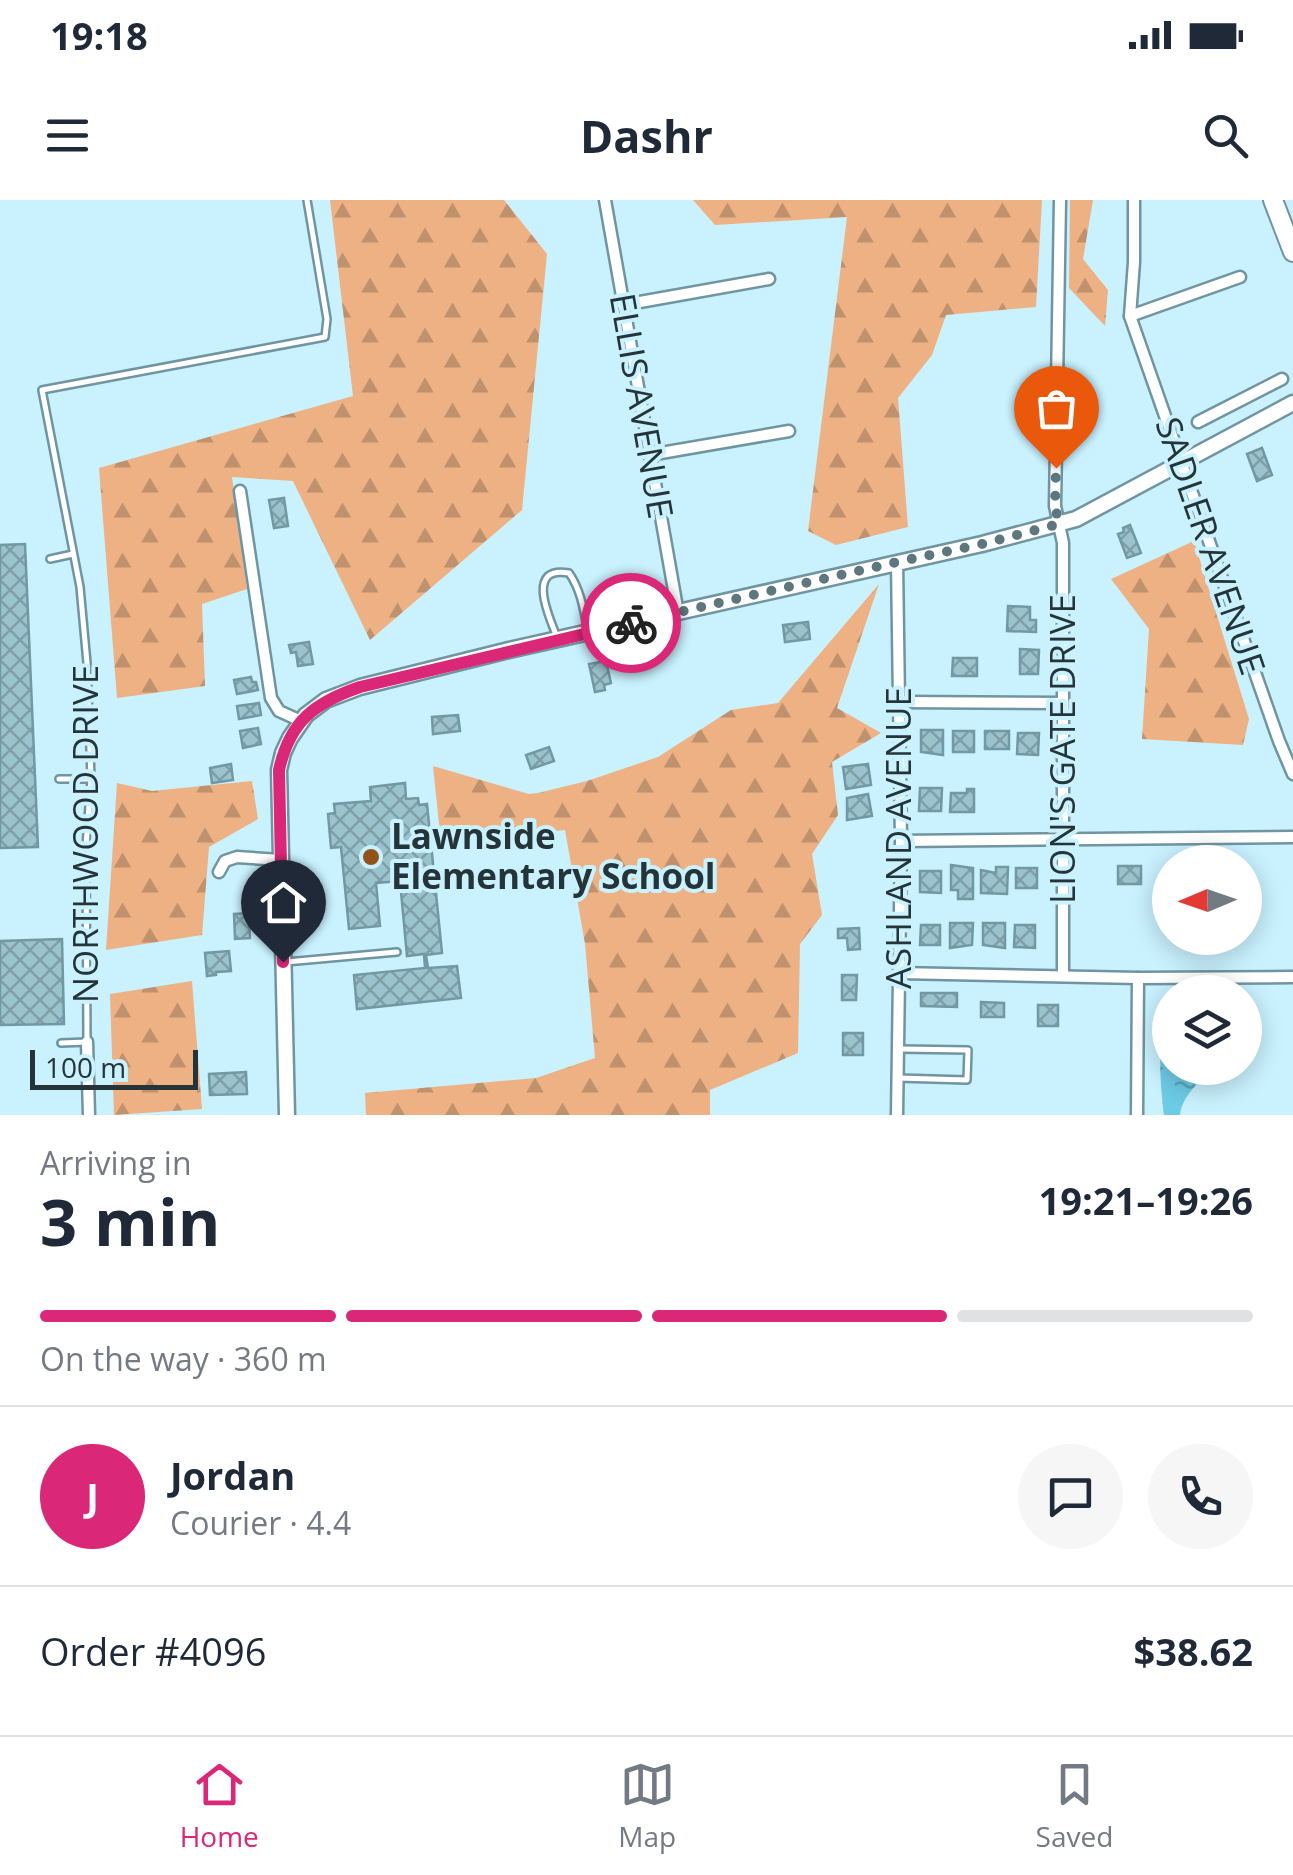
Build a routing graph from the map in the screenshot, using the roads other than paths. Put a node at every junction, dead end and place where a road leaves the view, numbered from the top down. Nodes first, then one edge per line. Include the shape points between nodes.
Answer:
1 (308, 200) edge
2 (604, 200) edge
3 (1060, 200) edge
4 (1134, 200) edge
5 (1273, 200) edge
6 (1293, 252) edge
7 (1240, 277) dead end
8 (769, 279) dead end
9 (622, 304) junction
10 (1130, 316) junction
11 (1282, 379) dead end
12 (1242, 400) junction
13 (1293, 403) edge
14 (1198, 422) dead end
15 (1255, 423) junction
16 (790, 432) dead end
17 (649, 454) junction
18 (1181, 462) junction
19 (240, 492) dead end
20 (1059, 524) junction
21 (72, 554) junction
22 (50, 559) dead end
23 (897, 562) junction
24 (678, 612) junction
25 (588, 633) junction
26 (558, 640) junction
27 (900, 702) junction
28 (1063, 704) junction
29 (301, 721) junction
30 (1293, 774) edge
31 (59, 778) dead end
32 (90, 779) junction
33 (1293, 838) edge
34 (901, 841) junction
35 (1064, 841) junction
36 (280, 860) junction
37 (220, 872) dead end
38 (397, 952) dead end
39 (283, 962) junction
40 (899, 973) junction
41 (1063, 975) junction
42 (1293, 977) edge
43 (1138, 978) junction
44 (87, 1042) junction
45 (61, 1043) dead end
46 (898, 1049) junction
47 (898, 1078) junction
48 (89, 1115) edge
49 (287, 1115) edge
50 (898, 1115) edge
51 (1137, 1115) edge

1 - 21 lane, NORTHWOOD DRIVE via 327,318 324,336 42,390
2 - 9 street, ELLIS AVENUE
3 - 20 street, LION'S GATE DRIVE
4 - 10 street
5 - 6 main road
7 - 10 street
8 - 9 street
9 - 17 street, ELLIS AVENUE
10 - 18 street, SADLER AVENUE
11 - 12 street
12 - 14 street
12 - 15 street
13 - 15 street
15 - 18 street
16 - 17 street
17 - 24 street, ELLIS AVENUE
18 - 20 street
18 - 30 street, SADLER AVENUE
19 - 29 street via 272,698 278,711
20 - 23 street
20 - 28 street, LION'S GATE DRIVE
21 - 22 lane
21 - 32 lane, NORTHWOOD DRIVE via 87,662
23 - 24 street
23 - 27 street, ASHLAND AVENUE
24 - 25 street
25 - 26 street
25 - 26 lane via 574,578 560,572 542,592
26 - 29 street via 360,687 326,700
27 - 28 street
27 - 34 street, ASHLAND AVENUE
28 - 35 street, LION'S GATE DRIVE
29 - 36 street via 279,770
31 - 32 lane
32 - 44 lane, NORTHWOOD DRIVE
33 - 35 street
34 - 35 street
34 - 40 street, ASHLAND AVENUE
35 - 41 street, LION'S GATE DRIVE
36 - 37 street via 237,857 225,860
36 - 39 street
38 - 39 lane
39 - 49 street
40 - 41 street
40 - 46 street, ASHLAND AVENUE
41 - 43 street
42 - 43 street
43 - 51 street
44 - 45 lane
44 - 48 street, NORTHWOOD DRIVE
46 - 47 street, ASHLAND AVENUE
46 - 47 lane via 968,1050 968,1080
47 - 50 street, ASHLAND AVENUE

